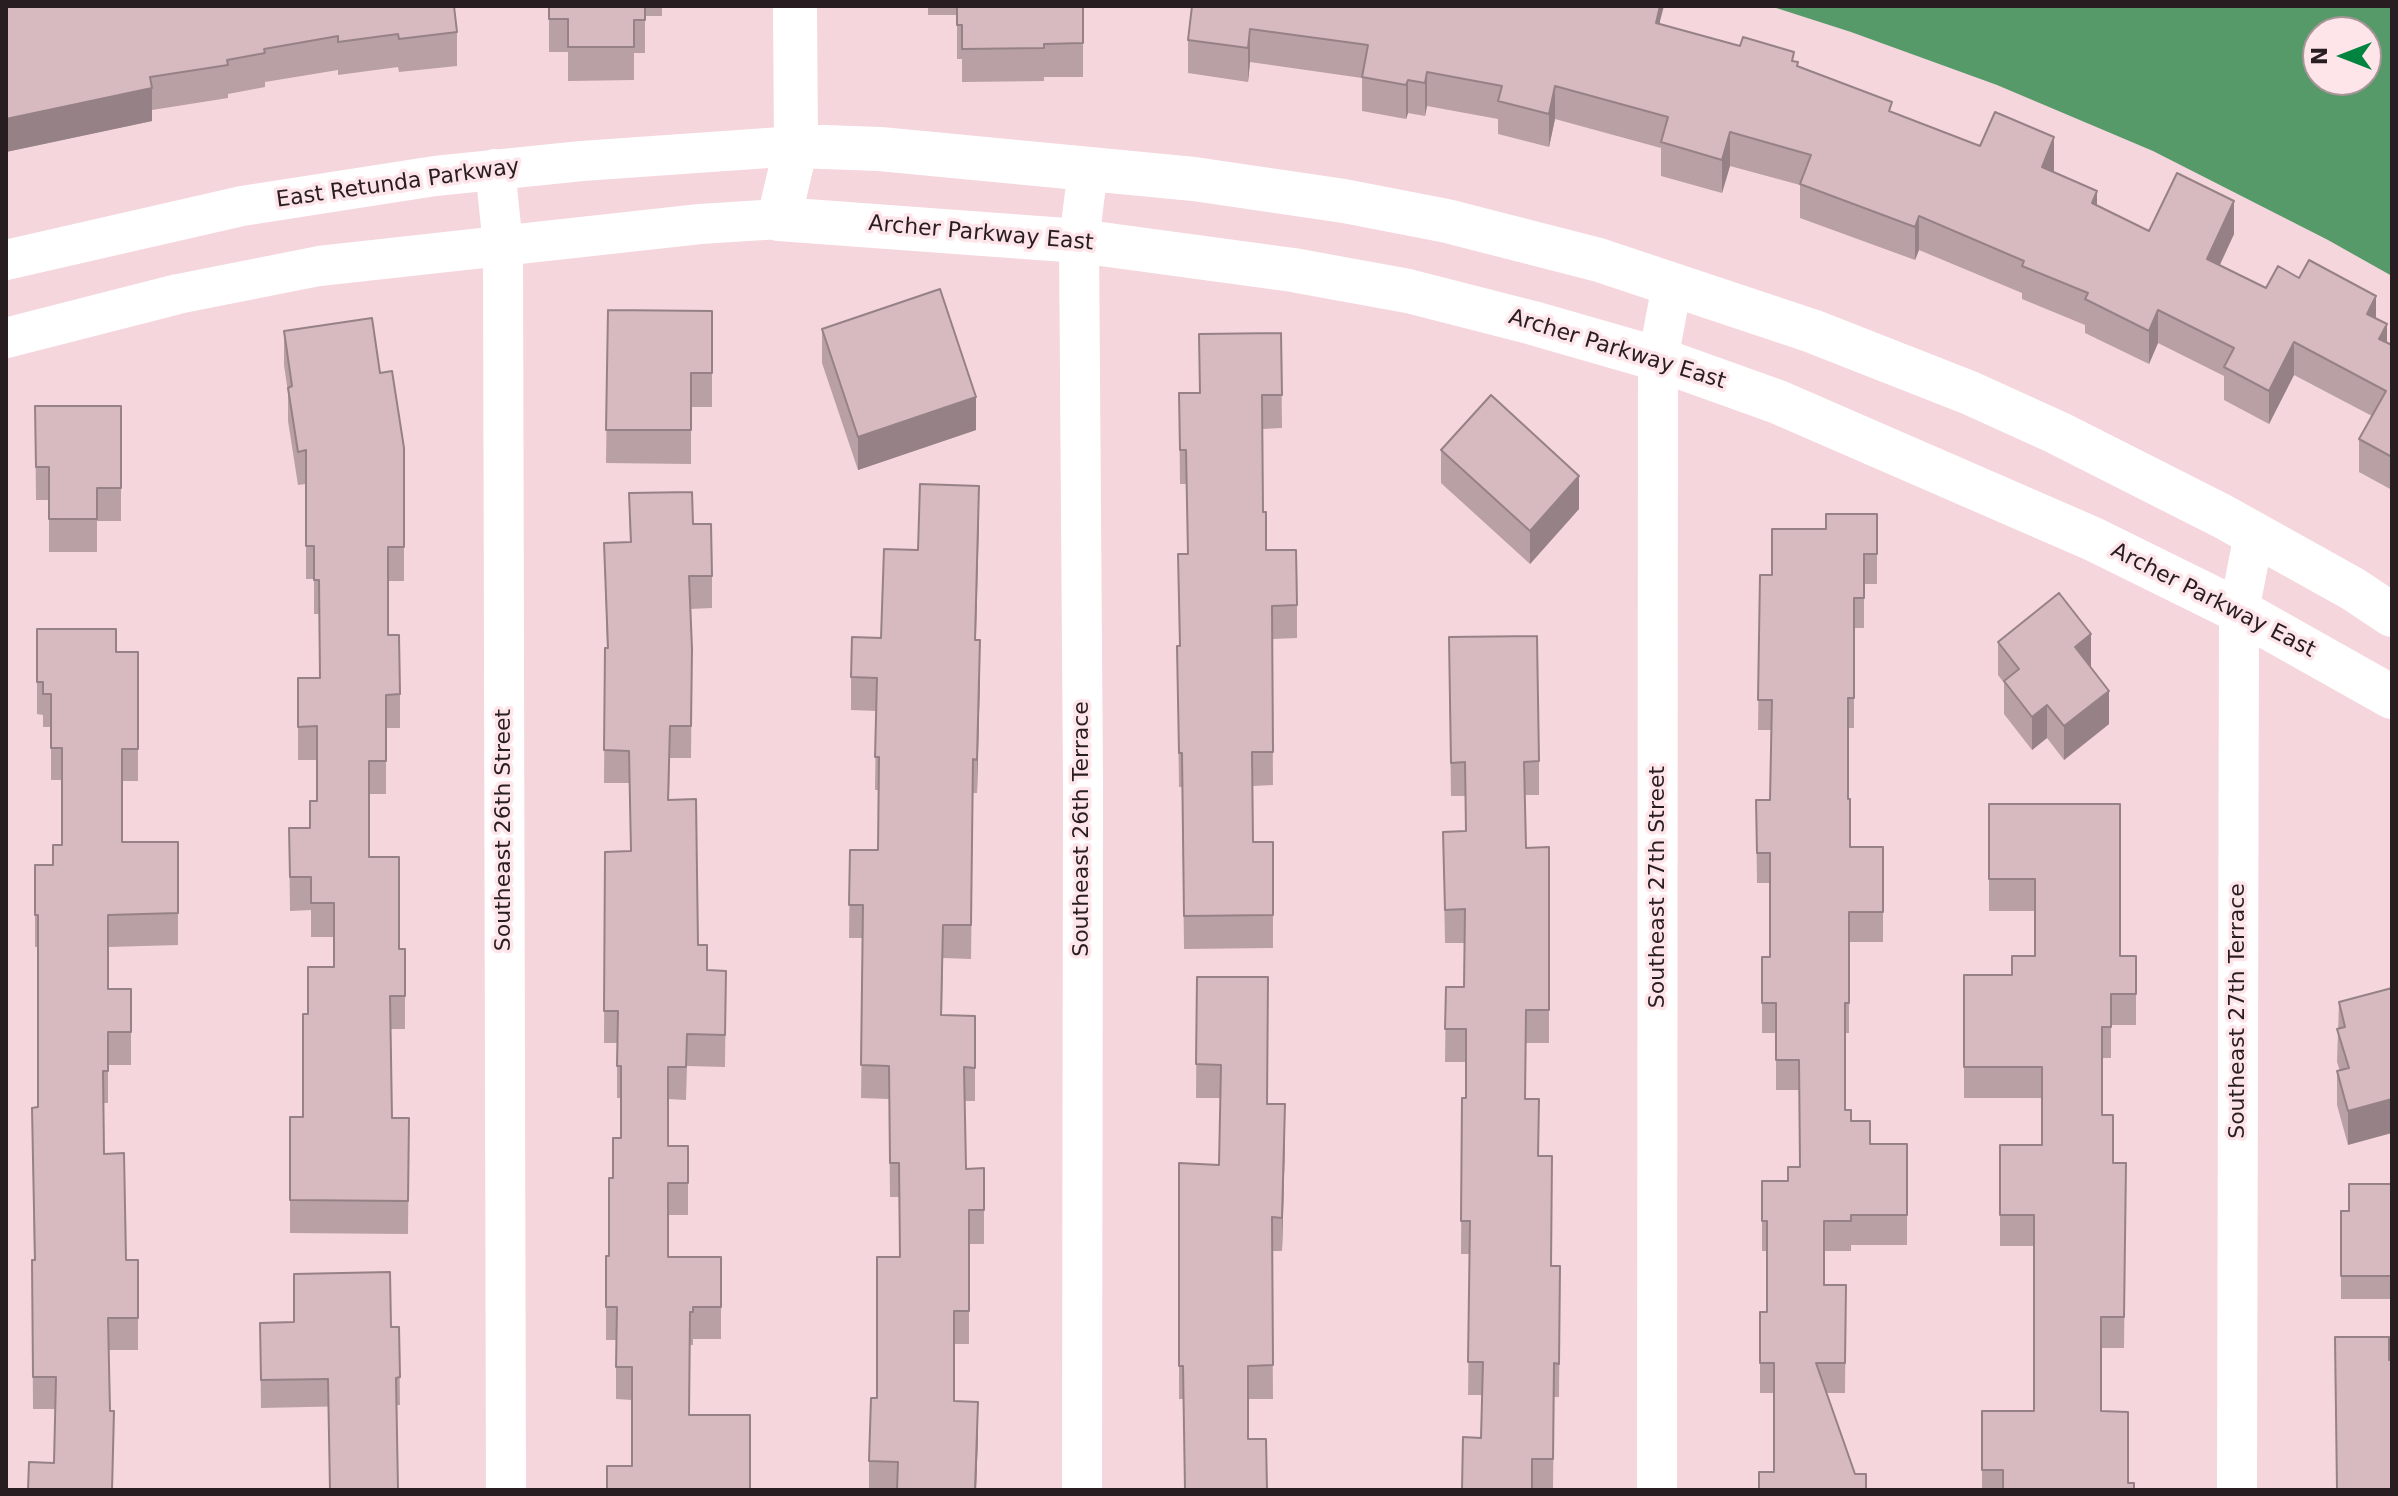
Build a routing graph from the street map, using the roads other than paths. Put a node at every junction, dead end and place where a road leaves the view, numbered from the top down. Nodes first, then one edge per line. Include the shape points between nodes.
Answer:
1 (795, 6) edge
2 (796, 146) junction
3 (495, 169) junction
4 (1088, 169) junction
5 (779, 219) junction
6 (1079, 241) junction
7 (503, 245) junction
8 (6, 260) edge
9 (1672, 285) junction
10 (6, 338) edge
11 (1658, 359) junction
12 (2254, 534) junction
13 (2239, 611) junction
14 (2392, 615) edge
15 (2392, 697) edge
16 (506, 1490) edge
17 (1082, 1490) edge
18 (1657, 1490) edge
19 (2237, 1490) edge

1 - 2 street
2 - 3 street, East Retunda Parkway
2 - 4 street
2 - 5 street
3 - 7 street, Southeast 26th Street
3 - 8 street, East Retunda Parkway via 242,206
4 - 6 street, Southeast 26th Terrace
4 - 9 street via 1344,201 1432,218 1599,260
5 - 6 street, Archer Parkway East
5 - 7 street
6 - 11 street, Archer Parkway East via 1408,291
6 - 17 street, Southeast 26th Terrace
7 - 10 street via 319,266 178,294
7 - 16 street, Southeast 26th Street
9 - 11 street, Southeast 27th Street
9 - 12 street via 1812,331 1970,393
11 - 13 street, Archer Parkway East via 1778,402 1935,470
11 - 18 street, Southeast 27th Street
12 - 13 street, Southeast 27th Terrace
12 - 14 street
13 - 15 street, Archer Parkway East
13 - 19 street, Southeast 27th Terrace

